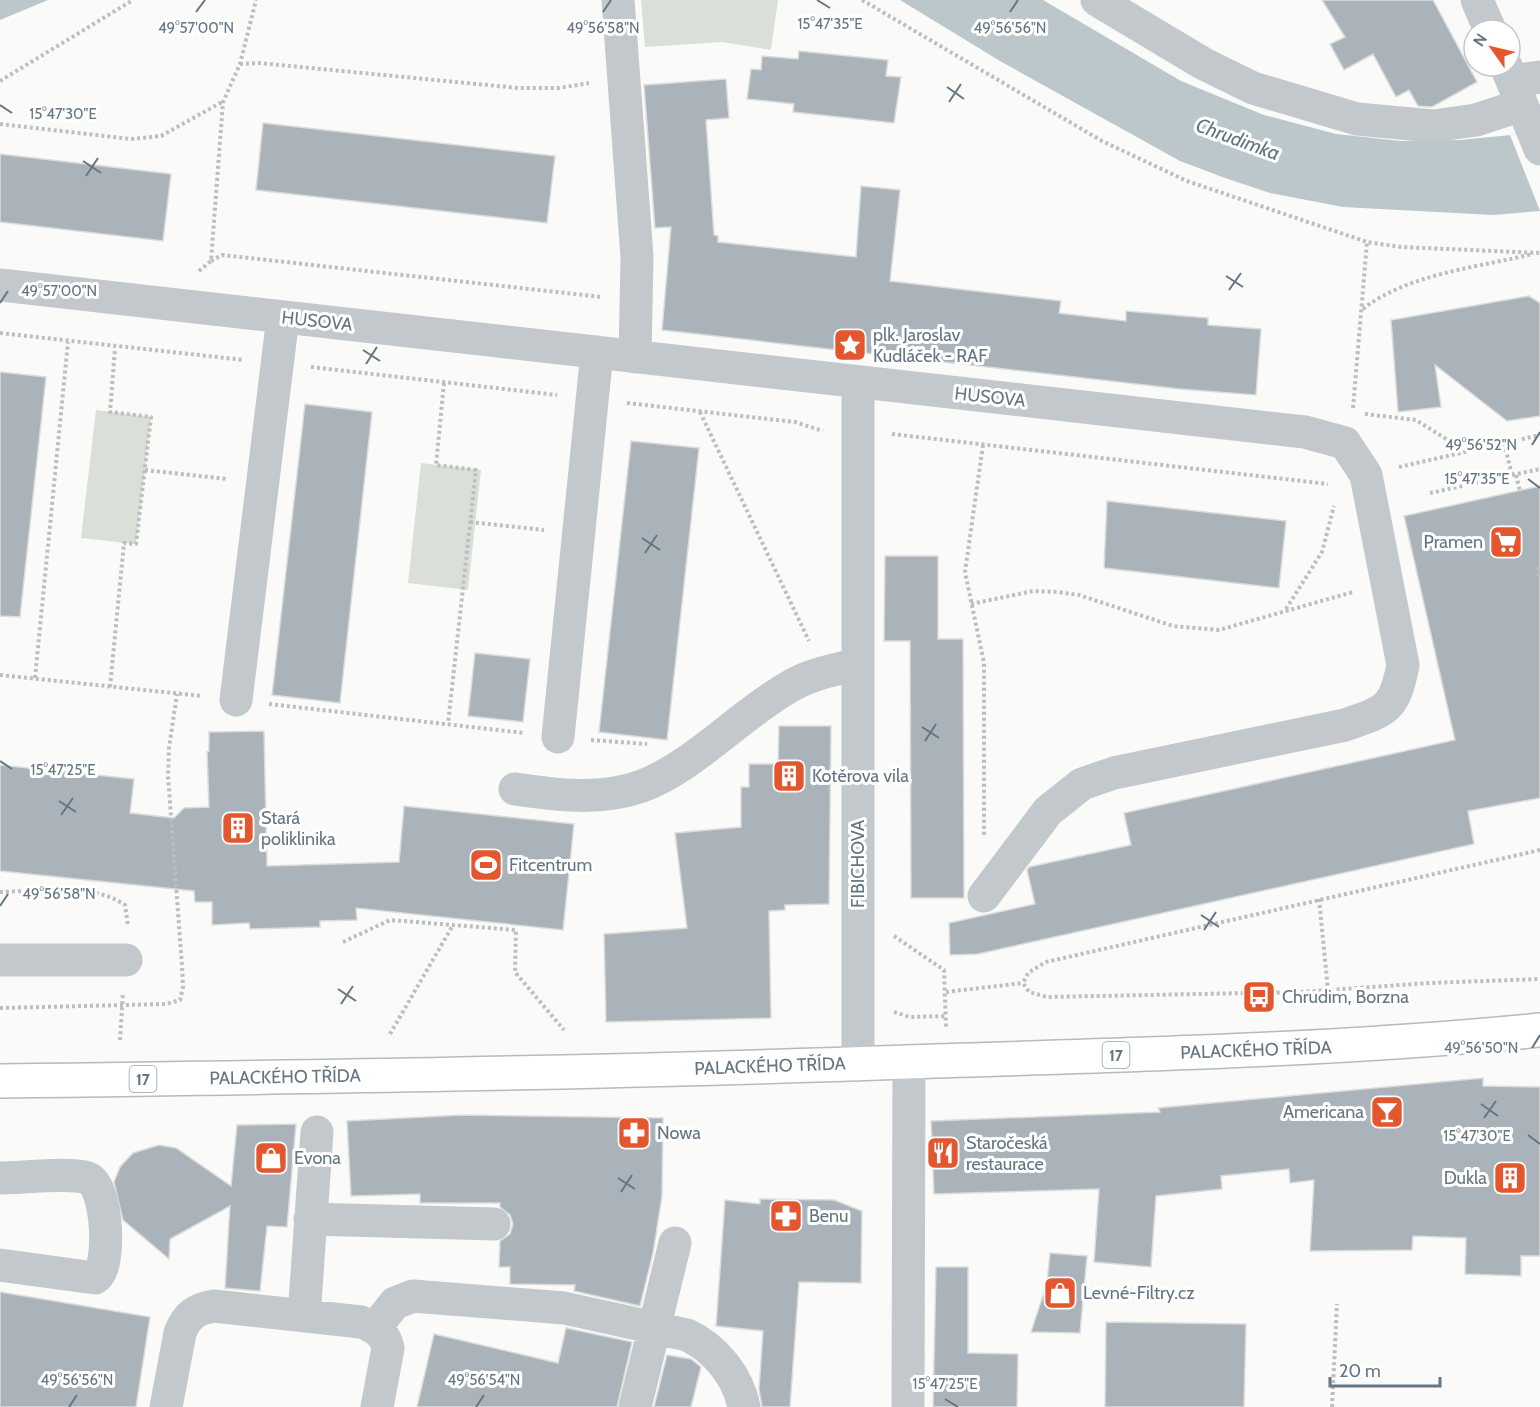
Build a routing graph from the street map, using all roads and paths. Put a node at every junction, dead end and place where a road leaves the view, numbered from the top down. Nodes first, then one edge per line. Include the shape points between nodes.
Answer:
1 (133, 0) edge
2 (256, 0) edge
3 (618, 0) edge
4 (862, 0) edge
5 (1097, 0) edge
6 (1477, 0) edge
7 (1485, 18) edge
8 (240, 64) junction
9 (623, 76) junction
10 (0, 81) edge
11 (223, 102) junction
12 (1526, 102) edge
13 (0, 124) edge
14 (1367, 242) junction
15 (1540, 253) edge
16 (210, 261) junction
17 (193, 276) dead end
18 (0, 285) edge
19 (608, 297) dead end
20 (1361, 310) junction
21 (283, 317) junction
22 (0, 333) edge
23 (68, 342) junction
24 (116, 348) junction
25 (597, 352) junction
26 (635, 357) junction
27 (276, 363) junction
28 (858, 382) junction
29 (444, 383) junction
30 (592, 399) junction
31 (700, 412) junction
32 (1349, 428) junction
33 (889, 434) dead end
34 (1540, 435) edge
35 (827, 436) dead end
36 (1504, 443) junction
37 (983, 445) junction
38 (1467, 452) junction
39 (1540, 469) edge
40 (145, 470) junction
41 (1366, 475) junction
42 (1514, 475) junction
43 (263, 482) junction
44 (1335, 485) junction
45 (1520, 491) dead end
46 (1430, 493) dead end
47 (470, 522) junction
48 (579, 534) junction
49 (1540, 568) edge
50 (1540, 579) edge
51 (1388, 582) junction
52 (970, 604) junction
53 (1286, 609) junction
54 (813, 649) dead end
55 (858, 664) junction
56 (0, 675) edge
57 (35, 678) junction
58 (110, 687) junction
59 (177, 694) junction
60 (236, 700) junction
61 (448, 724) junction
62 (558, 737) junction
63 (654, 745) dead end
64 (515, 789) dead end
65 (984, 838) dead end
66 (1540, 850) edge
67 (984, 896) dead end
68 (1319, 900) junction
69 (453, 925) junction
70 (888, 932) dead end
71 (343, 942) dead end
72 (0, 960) edge
73 (126, 960) dead end
74 (1540, 979) edge
75 (1023, 983) junction
76 (1328, 990) junction
77 (946, 992) junction
78 (0, 1008) edge
79 (564, 1030) dead end
80 (1540, 1030) edge
81 (390, 1034) dead end
82 (946, 1061) junction
83 (909, 1062) junction
84 (858, 1064) junction
85 (0, 1080) edge
86 (317, 1132) dead end
87 (0, 1178) edge
88 (310, 1219) junction
89 (494, 1224) dead end
90 (675, 1242) dead end
91 (0, 1265) edge
92 (1337, 1304) dead end
93 (304, 1316) junction
94 (654, 1327) junction
95 (375, 1328) junction
96 (166, 1407) edge
97 (377, 1407) edge
98 (635, 1407) edge
99 (744, 1407) edge
100 (908, 1407) edge
101 (1332, 1407) edge

1 - 10 path
2 - 8 path
3 - 9 street
4 - 14 path via 1145,163
5 - 12 street via 1204,64 1253,88 1357,119 1433,126 1476,120
6 - 7 street
8 - 9 path via 518,88 560,88
8 - 11 path
9 - 26 street via 638,257
11 - 13 path via 161,136 132,139
11 - 16 path
14 - 15 path
14 - 20 path
15 - 20 path via 1413,282 1391,290
16 - 17 path
16 - 19 path via 222,255
18 - 21 street, HUSOVA
20 - 32 path
21 - 25 street, HUSOVA
21 - 27 street
22 - 23 path
23 - 24 path
23 - 57 path
24 - 27 path
24 - 40 path via 110,412 151,417
25 - 26 street, HUSOVA
25 - 30 street
26 - 28 street, HUSOVA
27 - 29 path
27 - 43 street
28 - 32 street, HUSOVA via 1305,432
28 - 55 street, FIBICHOVA
29 - 30 path
29 - 47 path via 436,465 476,470
30 - 31 path
30 - 48 street
31 - 35 path via 802,423 823,430
31 - 54 path
32 - 38 path via 1408,417
32 - 41 street
33 - 37 path
34 - 36 path
36 - 38 path
36 - 42 path
37 - 44 path
37 - 52 path via 966,557
38 - 41 path
39 - 42 path
40 - 43 path
40 - 58 path via 136,544 124,543
41 - 44 path
41 - 51 street
42 - 45 path
42 - 46 path
43 - 60 street
44 - 53 path via 1334,509 1322,552
47 - 48 path
47 - 61 path
48 - 62 street
49 - 50 path
51 - 53 path
51 - 67 street via 1403,665 1397,695 1379,712 1346,725 1114,773 1082,784 1048,811
52 - 53 path via 1033,591 1057,592 1078,595 1173,626 1219,630
52 - 65 path via 984,663
55 - 64 street via 789,686 674,769 640,787 581,796
55 - 84 street, FIBICHOVA
56 - 57 path
57 - 58 path
58 - 59 path
59 - 60 path
59 - 78 path via 168,776 182,966 180,1000 166,1004
60 - 61 path
61 - 62 path
62 - 63 path
66 - 68 path
68 - 75 path via 1046,962 1028,973
68 - 76 path
69 - 71 path via 390,920
69 - 79 path via 516,930 515,972
69 - 81 path
70 - 77 path via 944,970
72 - 73 street
74 - 76 path
75 - 76 path via 1029,992 1047,997
75 - 77 path
77 - 82 path
80 - 82 main road, PALACKÉHO TŘÍDA / 17 via 1324,1047
82 - 83 main road, PALACKÉHO TŘÍDA / 17
83 - 84 main road, PALACKÉHO TŘÍDA / 17
83 - 100 street
84 - 85 main road, PALACKÉHO TŘÍDA / 17 via 458,1075
86 - 88 street
87 - 91 street via 79,1177 93,1181 103,1202 105,1261 103,1272 95,1278
88 - 89 street
88 - 93 street
90 - 94 street
92 - 101 path
93 - 95 street via 361,1322
93 - 96 street via 214,1306 192,1313 180,1332
94 - 95 street via 564,1308 426,1295 395,1303
94 - 98 street
94 - 99 street via 687,1335 713,1351 736,1383
95 - 97 street via 388,1348

